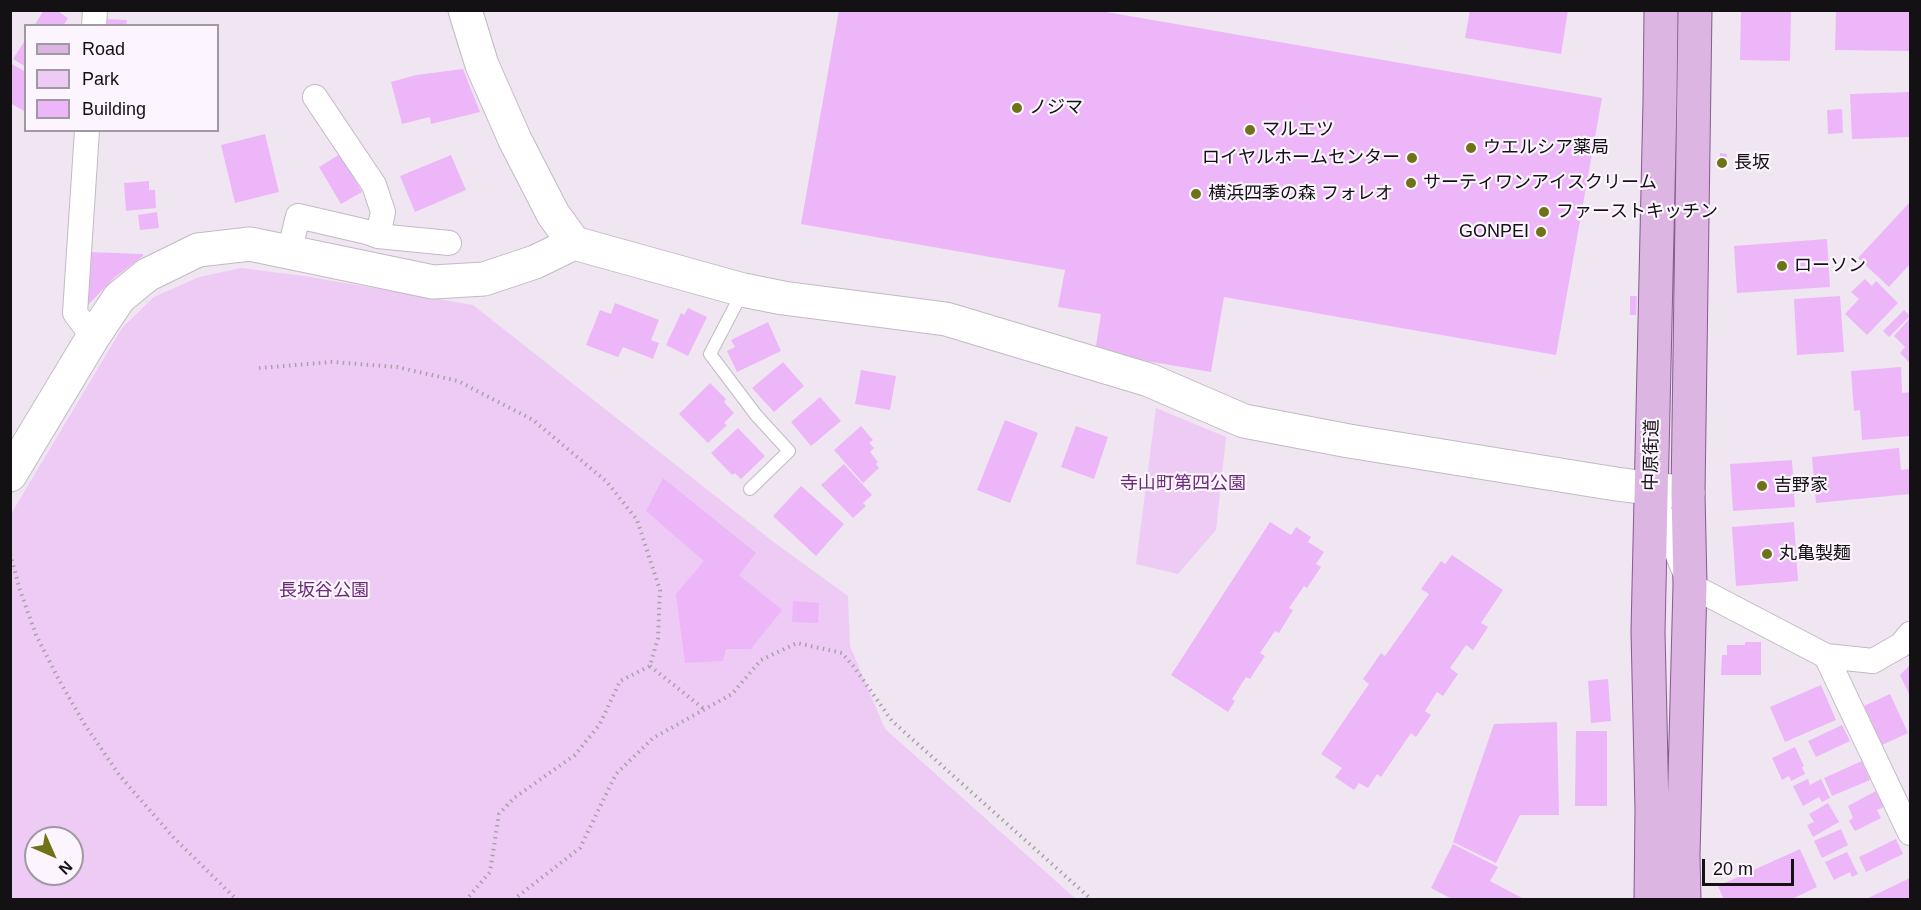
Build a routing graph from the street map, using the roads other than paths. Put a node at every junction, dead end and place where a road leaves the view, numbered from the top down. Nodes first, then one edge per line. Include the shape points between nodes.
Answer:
1 (465, 10) edge
2 (1661, 10) edge
3 (1695, 10) edge
4 (315, 97) dead end
5 (87, 132) edge
6 (378, 237) junction
7 (449, 243) dead end
8 (574, 243) junction
9 (289, 253) junction
10 (743, 290) junction
11 (93, 337) junction
12 (10, 475) edge
13 (750, 489) dead end
14 (1651, 489) junction
15 (1688, 493) junction
16 (1690, 585) junction
17 (1911, 634) edge
18 (1826, 656) junction
19 (1911, 833) edge
20 (1651, 900) edge
21 (1684, 900) edge

1 - 8 street via 482,65 515,140 553,214
2 - 14 main road, 中原街道
3 - 15 main road, 中原街道
4 - 6 street via 374,186 383,212
5 - 11 street via 75,313
6 - 7 street
6 - 9 street via 298,216
8 - 9 street via 535,262 484,279 433,282
8 - 10 street
9 - 11 street via 250,244 198,250 147,275 119,298
10 - 13 lane via 710,354 789,451
10 - 14 street via 946,320 1149,380 1244,422
11 - 12 street
14 - 15 street
14 - 16 street
14 - 20 main road, 中原街道
15 - 16 main road, 中原街道
16 - 18 street
16 - 21 main road, 中原街道
17 - 18 street via 1874,661
18 - 19 street

